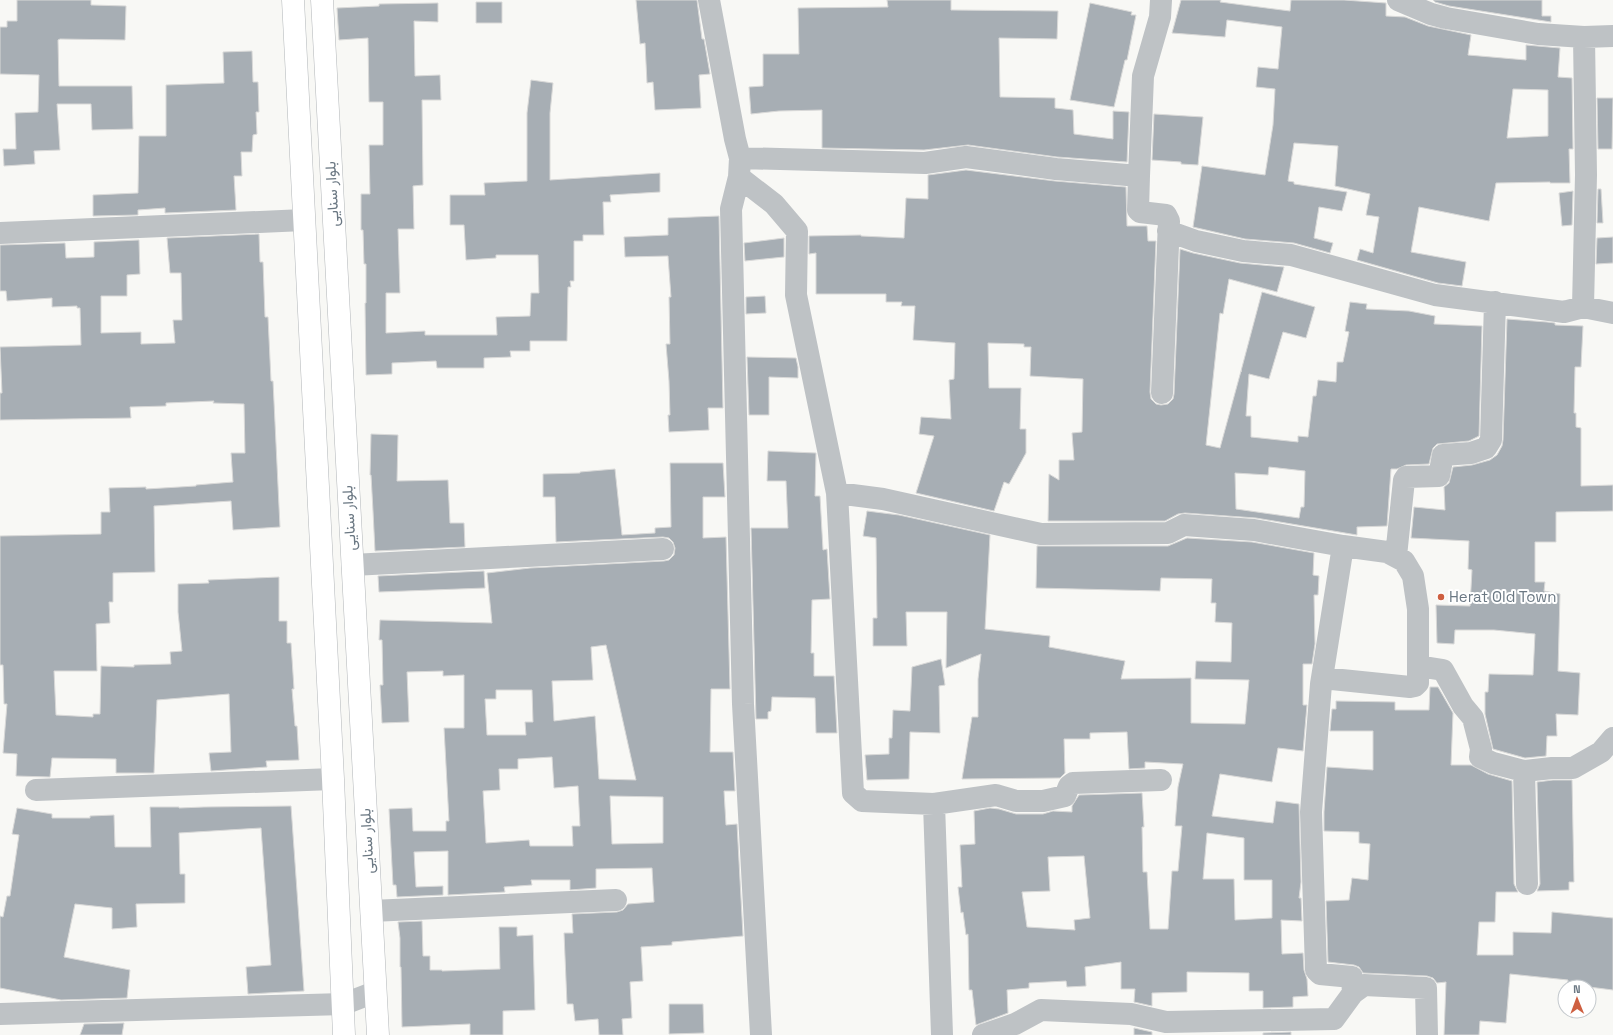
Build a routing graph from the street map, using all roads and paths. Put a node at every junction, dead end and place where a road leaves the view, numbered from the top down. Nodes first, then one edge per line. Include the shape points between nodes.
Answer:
1 (293, 0) edge
2 (322, 0) edge
3 (709, 0) edge
4 (1161, 0) edge
5 (1398, 0) edge
6 (1613, 36) edge
7 (1584, 37) junction
8 (740, 168) junction
9 (1139, 176) junction
10 (304, 220) junction
11 (1168, 231) junction
12 (0, 233) edge
13 (1495, 302) junction
14 (1583, 307) junction
15 (1613, 313) edge
16 (1162, 393) dead end
17 (837, 493) junction
18 (1344, 546) junction
19 (663, 549) dead end
20 (1396, 556) junction
21 (352, 565) junction
22 (1418, 666) junction
23 (1322, 678) junction
24 (1613, 738) edge
25 (1524, 771) junction
26 (333, 779) junction
27 (1161, 780) dead end
28 (36, 790) dead end
29 (934, 804) junction
30 (1527, 884) dead end
31 (616, 900) dead end
32 (371, 911) junction
33 (375, 992) junction
34 (1353, 993) junction
35 (344, 1004) junction
36 (0, 1014) edge
37 (344, 1035) edge
38 (378, 1035) edge
39 (761, 1035) edge
40 (942, 1035) edge
41 (983, 1035) edge
42 (1427, 1035) edge

1 - 10 main road, بلوار سنایی
2 - 21 main road, بلوار سنایی
3 - 8 street
4 - 9 street via 1160,17 1143,76
5 - 7 street via 1446,18 1538,34
6 - 7 street
7 - 14 street via 1586,174
8 - 9 street via 925,163 966,157 1056,169
8 - 17 street via 797,231 796,295
8 - 39 street via 731,209 737,504 743,704
9 - 11 street via 1138,210 1166,215 1169,221
10 - 12 street
10 - 26 main road, بلوار سنایی
11 - 13 street via 1196,241 1243,252 1291,255 1436,295
11 - 16 street
13 - 14 street via 1564,312
13 - 20 street via 1491,440 1486,448 1471,454 1443,455 1439,476 1406,477
14 - 15 street
17 - 18 street via 883,499 1041,534 1168,533 1184,525 1254,530
17 - 29 street via 853,793 862,801
18 - 20 street via 1387,552
18 - 23 street
19 - 21 street
20 - 22 street via 1404,561 1413,576 1418,609
21 - 32 main road, بلوار سنایی
22 - 23 street via 1418,683 1410,687
22 - 25 street via 1443,670 1463,706 1473,718 1481,749 1480,757
23 - 34 street via 1312,812 1316,970 1320,974 1352,977
24 - 25 street via 1601,752 1573,768
25 - 30 street
26 - 28 street
26 - 35 main road, بلوار سنایی
27 - 29 street via 1073,783 1065,796 1043,801 1016,801 996,795
29 - 40 street
31 - 32 street
32 - 33 main road, بلوار سنایی
33 - 35 street
33 - 38 main road, بلوار سنایی
34 - 41 street via 1334,1019 1166,1022 1131,1014 1041,1010 1016,1024
34 - 42 street via 1364,985 1426,988
35 - 36 street
35 - 37 main road, بلوار سنایی

